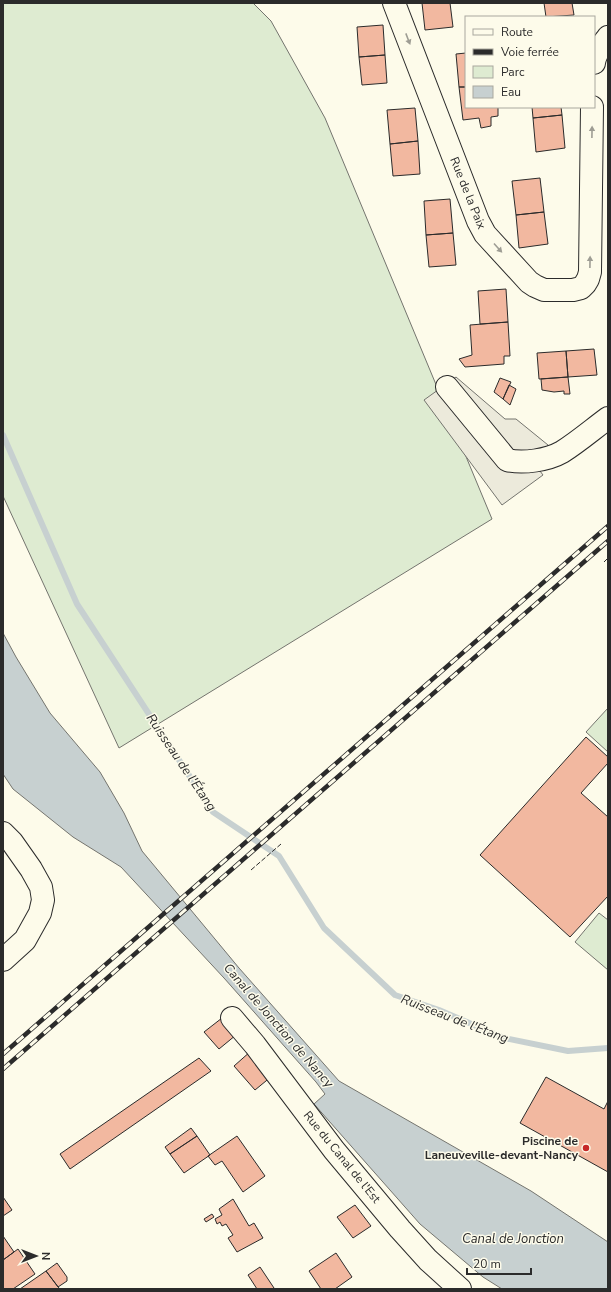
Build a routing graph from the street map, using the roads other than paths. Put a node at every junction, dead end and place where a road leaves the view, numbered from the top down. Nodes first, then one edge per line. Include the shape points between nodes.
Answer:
1 (394, 3) edge
2 (608, 37) edge
3 (595, 56) edge
4 (592, 108) edge
5 (447, 387) dead end
6 (608, 418) edge
7 (3, 833) edge
8 (3, 960) edge
9 (232, 1018) dead end
10 (460, 1289) edge

1 -> 4 street, Rue de la Paix via 478,221 485,234 529,282 544,290 581,288 590,272
2 - 3 street
5 - 6 street via 507,460 526,462 562,452
7 - 8 street via 31,869 41,887 43,900 40,913 25,940
9 - 10 street, Rue du Canal de l'Est via 334,1150 400,1229 428,1260

